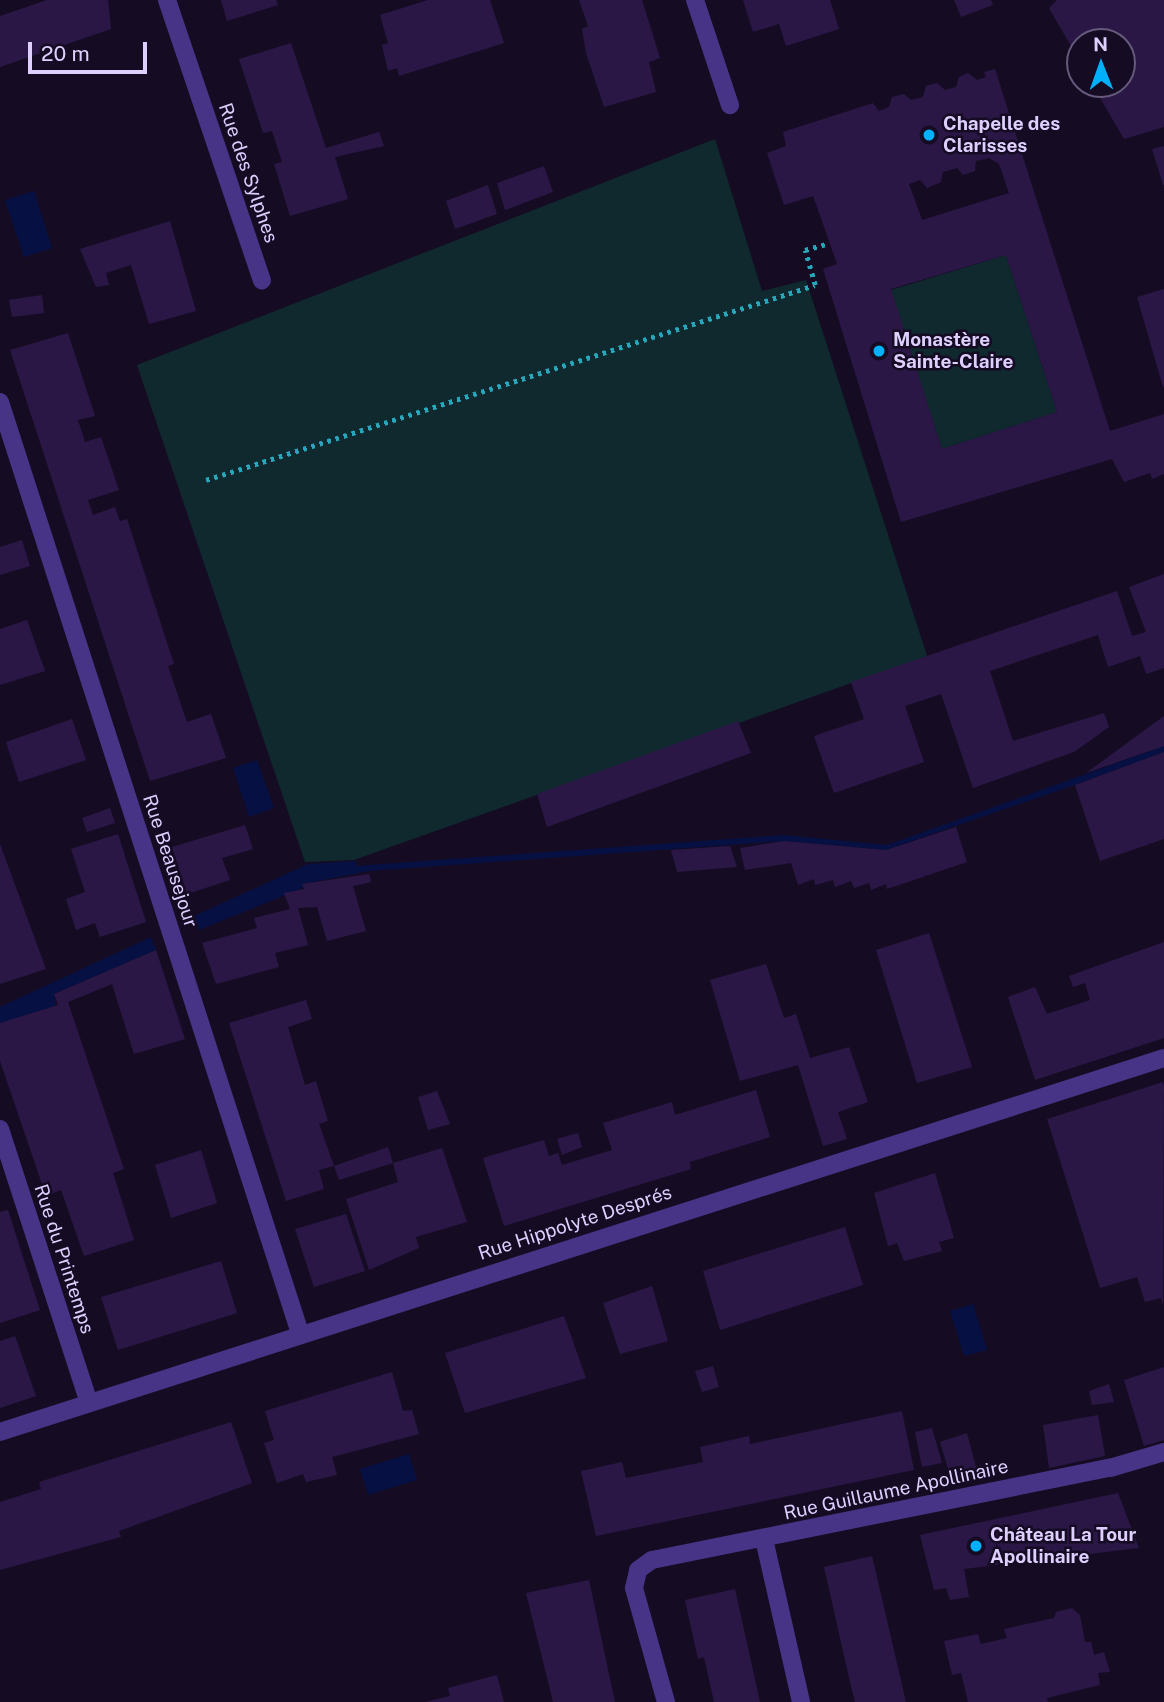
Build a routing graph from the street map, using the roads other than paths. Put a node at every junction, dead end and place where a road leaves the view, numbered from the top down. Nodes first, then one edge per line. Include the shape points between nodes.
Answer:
1 (167, 0) edge
2 (695, 0) edge
3 (730, 105) dead end
4 (262, 281) dead end
5 (0, 402) edge
6 (1164, 1058) edge
7 (0, 1129) edge
8 (300, 1332) junction
9 (89, 1403) junction
10 (0, 1433) edge
11 (1164, 1452) edge
12 (764, 1539) junction
13 (666, 1702) edge
14 (801, 1702) edge

1 - 4 street, Rue des Sylphes
2 - 3 street
5 - 8 street, Rue Beausejour
6 - 8 street, Rue Hippolyte Després
7 - 9 street, Rue du Printemps
8 - 9 street, Rue Hippolyte Després
9 - 10 street, Rue Hippolyte Després
11 - 12 street, Rue Guillaume Apollinaire via 1110,1468
12 - 13 street, Rue Guillaume Apollinaire via 652,1560 638,1570 634,1588
12 - 14 street

